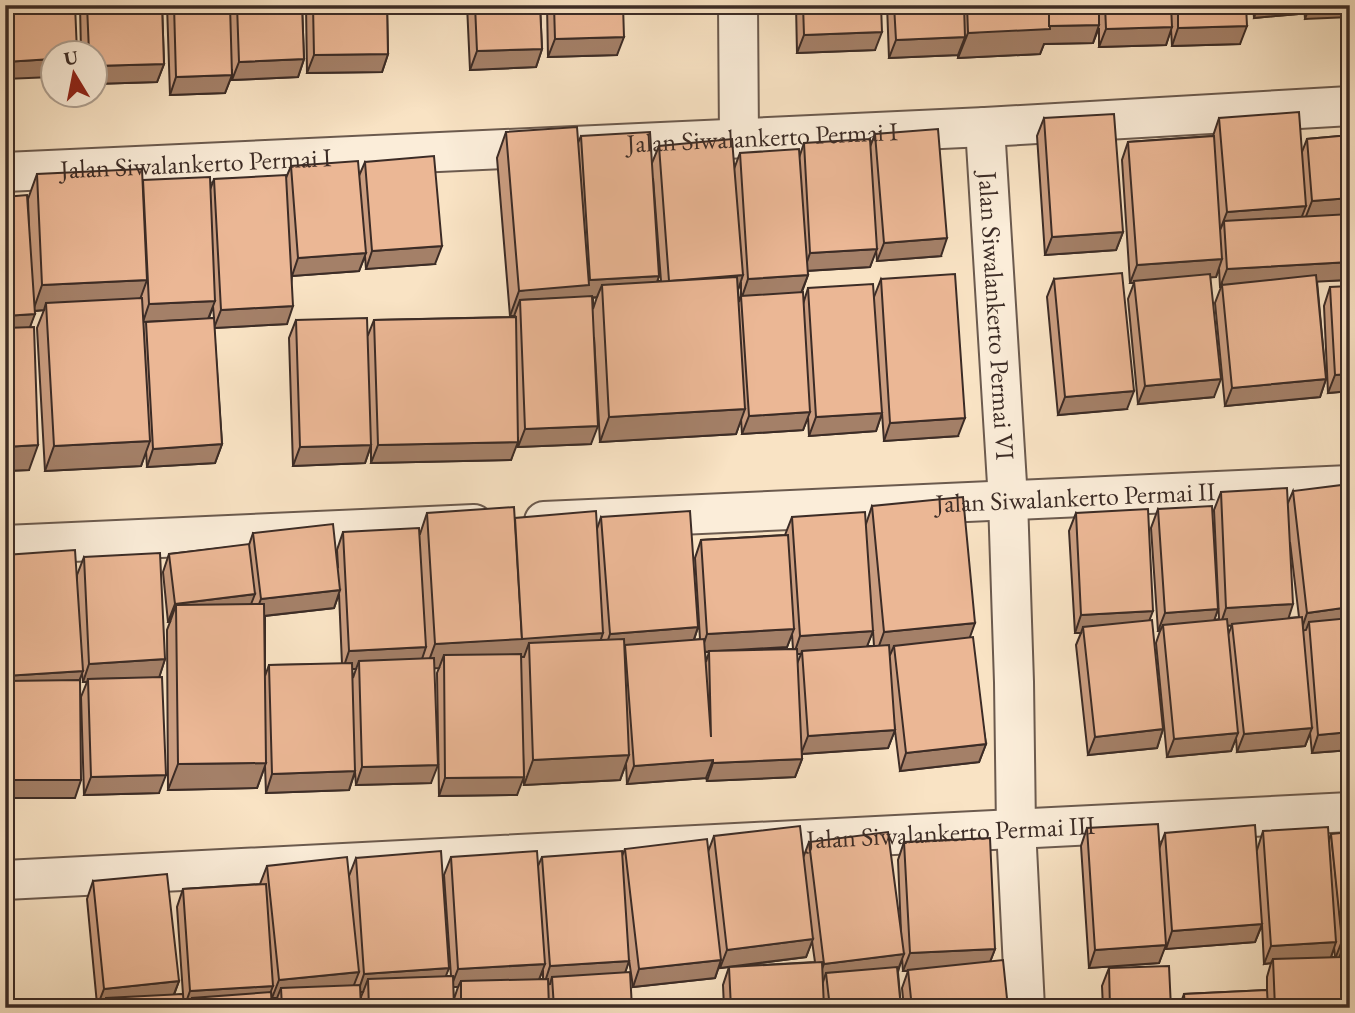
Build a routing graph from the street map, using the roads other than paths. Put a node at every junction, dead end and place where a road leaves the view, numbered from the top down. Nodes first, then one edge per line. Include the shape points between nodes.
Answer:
1 (737, 5) edge
2 (1350, 106) edge
3 (985, 127) junction
4 (740, 138) junction
5 (5, 172) edge
6 (1350, 485) edge
7 (1008, 500) junction
8 (5, 545) edge
9 (1350, 812) edge
10 (1016, 828) junction
11 (5, 880) edge
12 (1025, 1008) edge

1 - 4 street
2 - 3 street, Jalan Siwalankerto Permai I
3 - 4 street, Jalan Siwalankerto Permai I
3 - 7 street, Jalan Siwalankerto Permai VI
4 - 5 street, Jalan Siwalankerto Permai I
6 - 7 street, Jalan Siwalankerto Permai II
7 - 8 street, Jalan Siwalankerto Permai II
7 - 10 street, Jalan Siwalankerto Permai VI
9 - 10 street, Jalan Siwalankerto Permai III
10 - 11 street, Jalan Siwalankerto Permai III
10 - 12 street, Jalan Siwalankerto Permai VI

